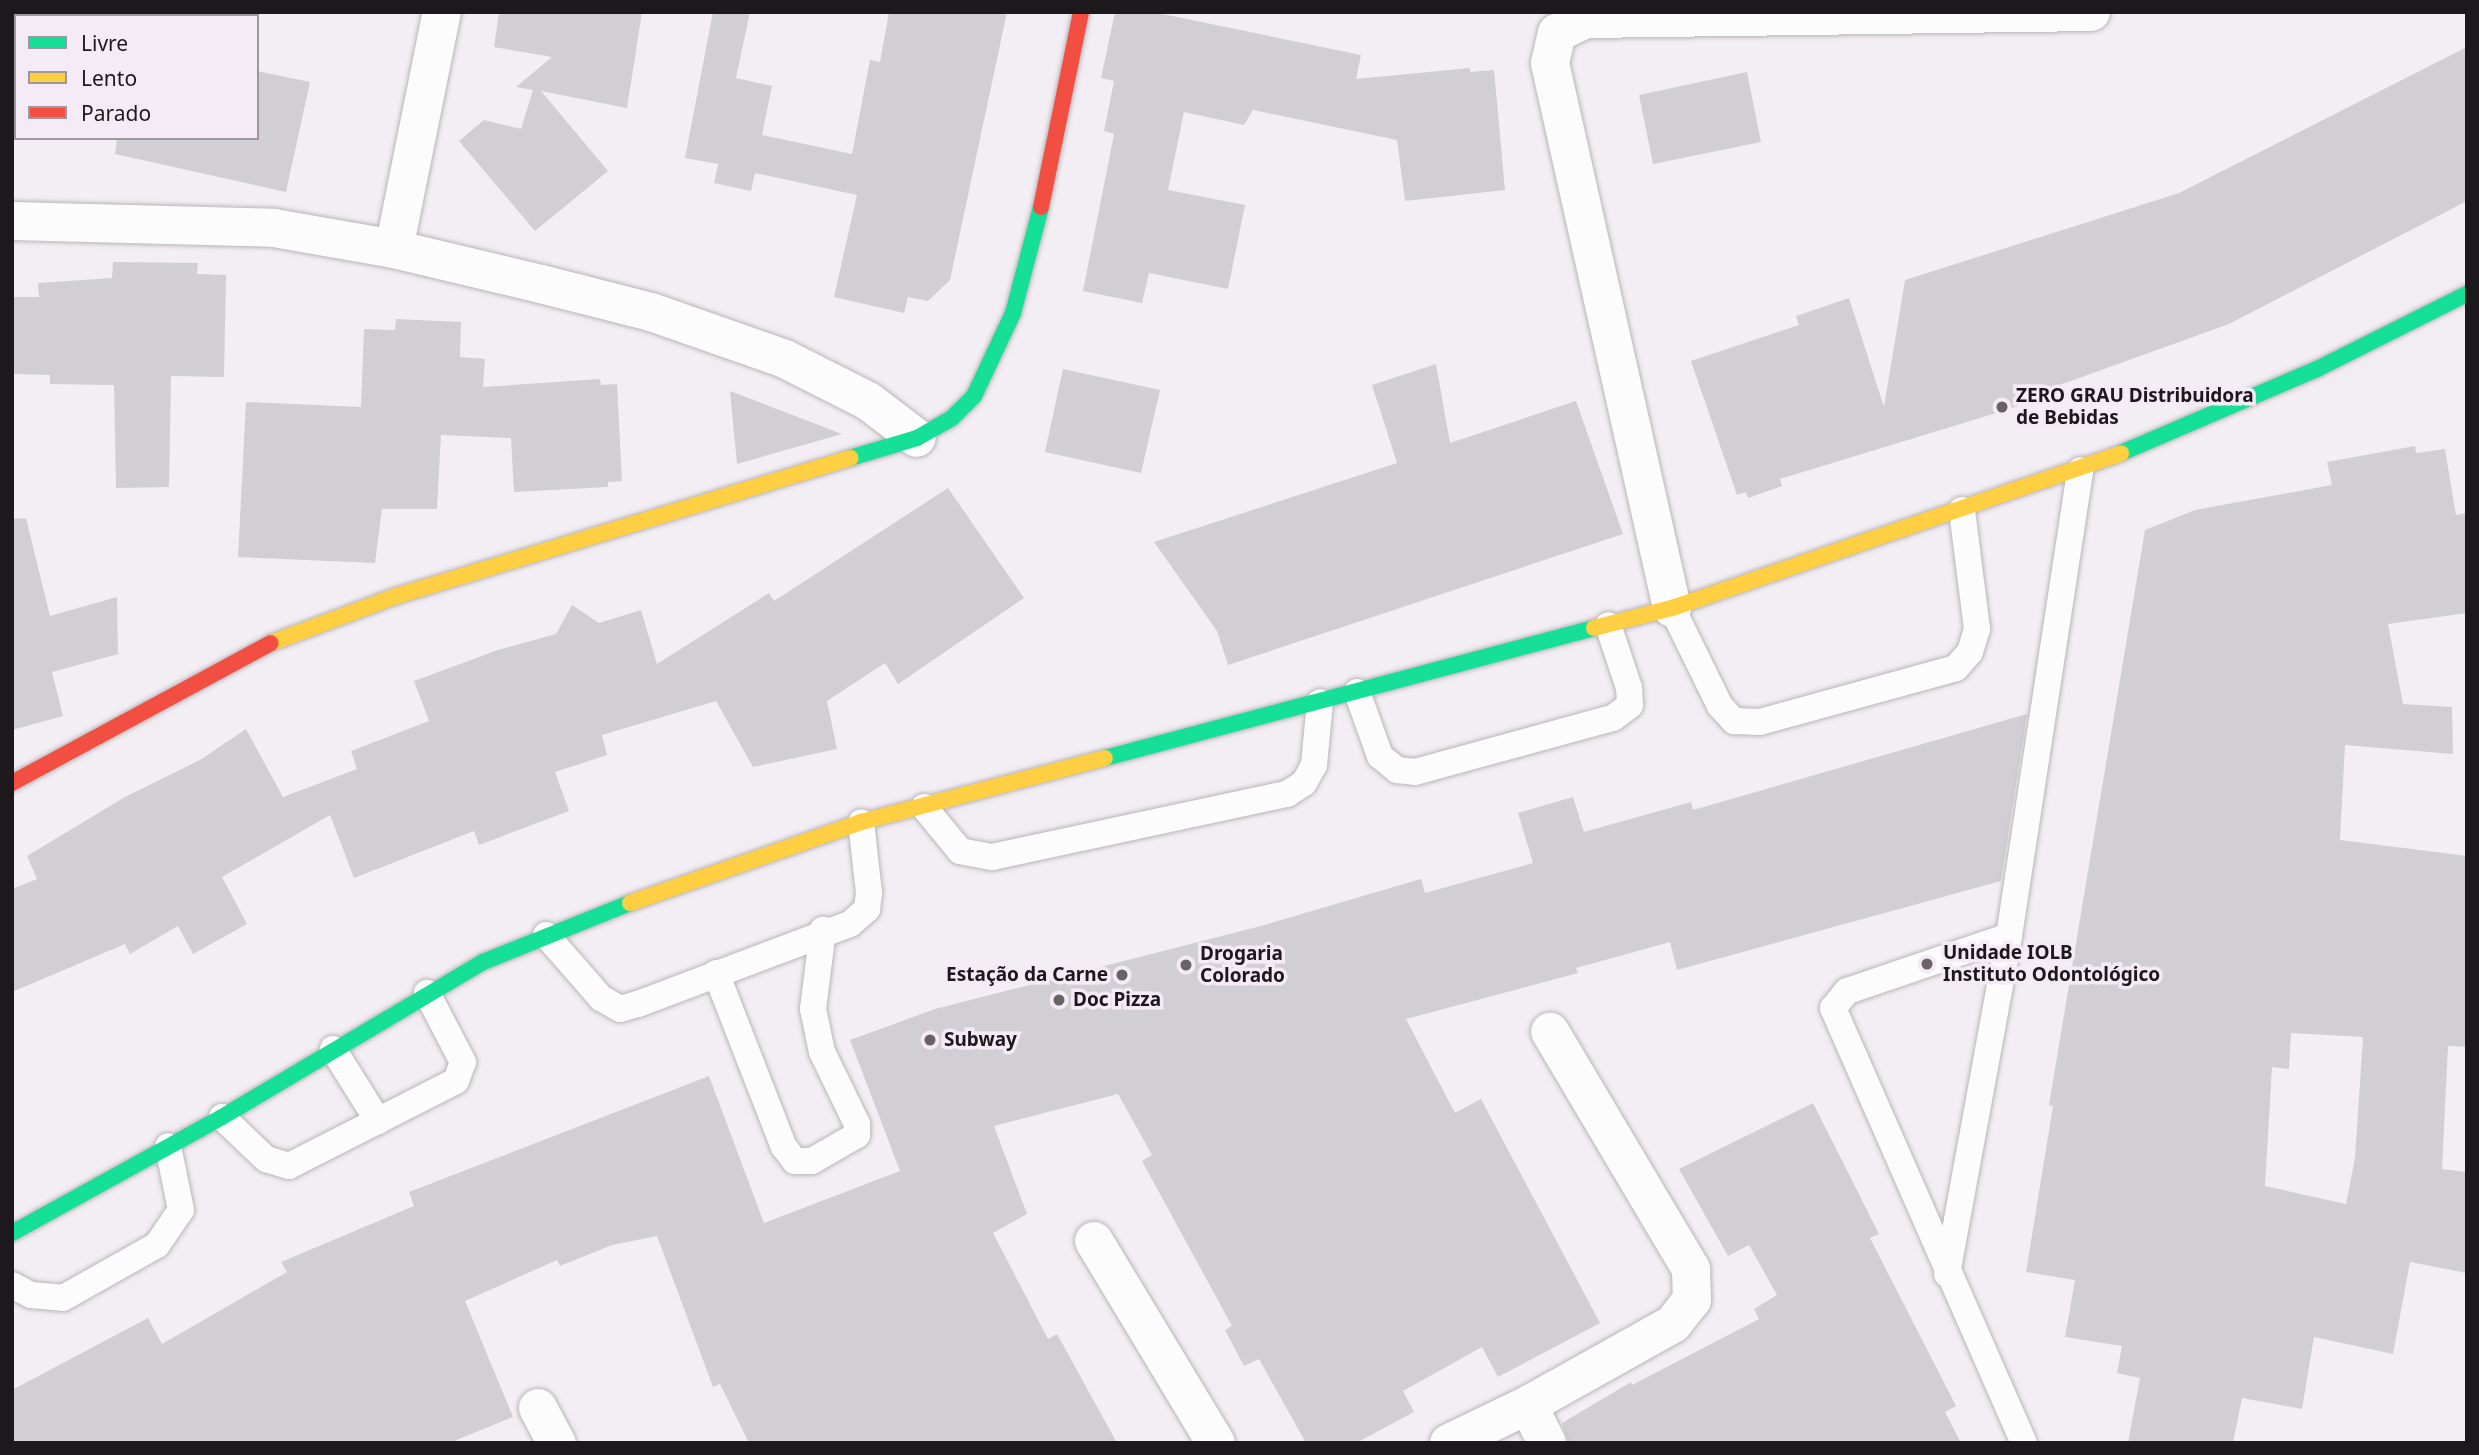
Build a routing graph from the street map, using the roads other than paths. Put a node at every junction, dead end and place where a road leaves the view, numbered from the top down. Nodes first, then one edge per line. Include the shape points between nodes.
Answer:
1 (442, 12) edge
2 (1080, 12) edge
3 (2091, 12) edge
4 (12, 220) edge
5 (394, 249) junction
6 (2467, 294) edge
7 (917, 438) junction
8 (2080, 470) junction
9 (1962, 510) junction
10 (1672, 608) junction
11 (1608, 625) junction
12 (1357, 692) junction
13 (1320, 702) junction
14 (12, 783) edge
15 (924, 807) junction
16 (861, 822) junction
17 (823, 930) junction
18 (546, 935) junction
19 (2010, 936) junction
20 (716, 973) junction
21 (426, 993) junction
22 (1550, 1032) dead end
23 (333, 1049) junction
24 (222, 1116) junction
25 (378, 1121) junction
26 (168, 1146) junction
27 (12, 1233) edge
28 (1094, 1241) dead end
29 (1947, 1274) junction
30 (12, 1285) edge
31 (1528, 1405) junction
32 (538, 1408) dead end
33 (557, 1443) edge
34 (1216, 1443) edge
35 (1449, 1443) edge
36 (1547, 1443) edge
37 (2024, 1443) edge

1 - 5 street
2 - 7 street via 1038,222 1013,313 974,396 952,418
3 - 10 street via 1586,19 1557,33 1550,63
4 - 5 street via 274,228
5 - 7 street via 652,312 785,359 868,401
6 - 8 street via 2317,369
7 - 14 street via 298,630 230,661
8 - 9 street
8 - 19 lane
9 - 10 street
9 - 10 lane via 1977,629 1970,652 1956,668 1760,722 1734,721 1720,706
10 - 11 street
11 - 12 street
11 - 12 lane via 1629,688 1630,705 1613,718 1415,772 1397,770 1380,756
12 - 13 street
13 - 15 street
13 - 15 lane via 1314,765 1304,783 1287,793 992,857 960,851
15 - 16 street
16 - 17 lane via 867,909 850,923
16 - 18 street via 722,868
17 - 20 lane
17 - 20 lane via 813,1009 822,1052 858,1135 812,1161 795,1161 784,1147
18 - 20 lane via 601,998 620,1009
18 - 21 street
19 - 29 lane
19 - 29 lane via 1847,991 1833,1008
21 - 23 street
21 - 25 lane via 463,1062 456,1081
22 - 31 street via 1691,1269 1692,1300 1673,1324
23 - 24 street
23 - 25 lane
24 - 25 lane via 266,1159 289,1166
24 - 26 street
26 - 27 street
26 - 30 lane via 181,1210 157,1245 63,1298 31,1295
28 - 34 street
29 - 37 lane
31 - 35 street
31 - 36 street
32 - 33 street

